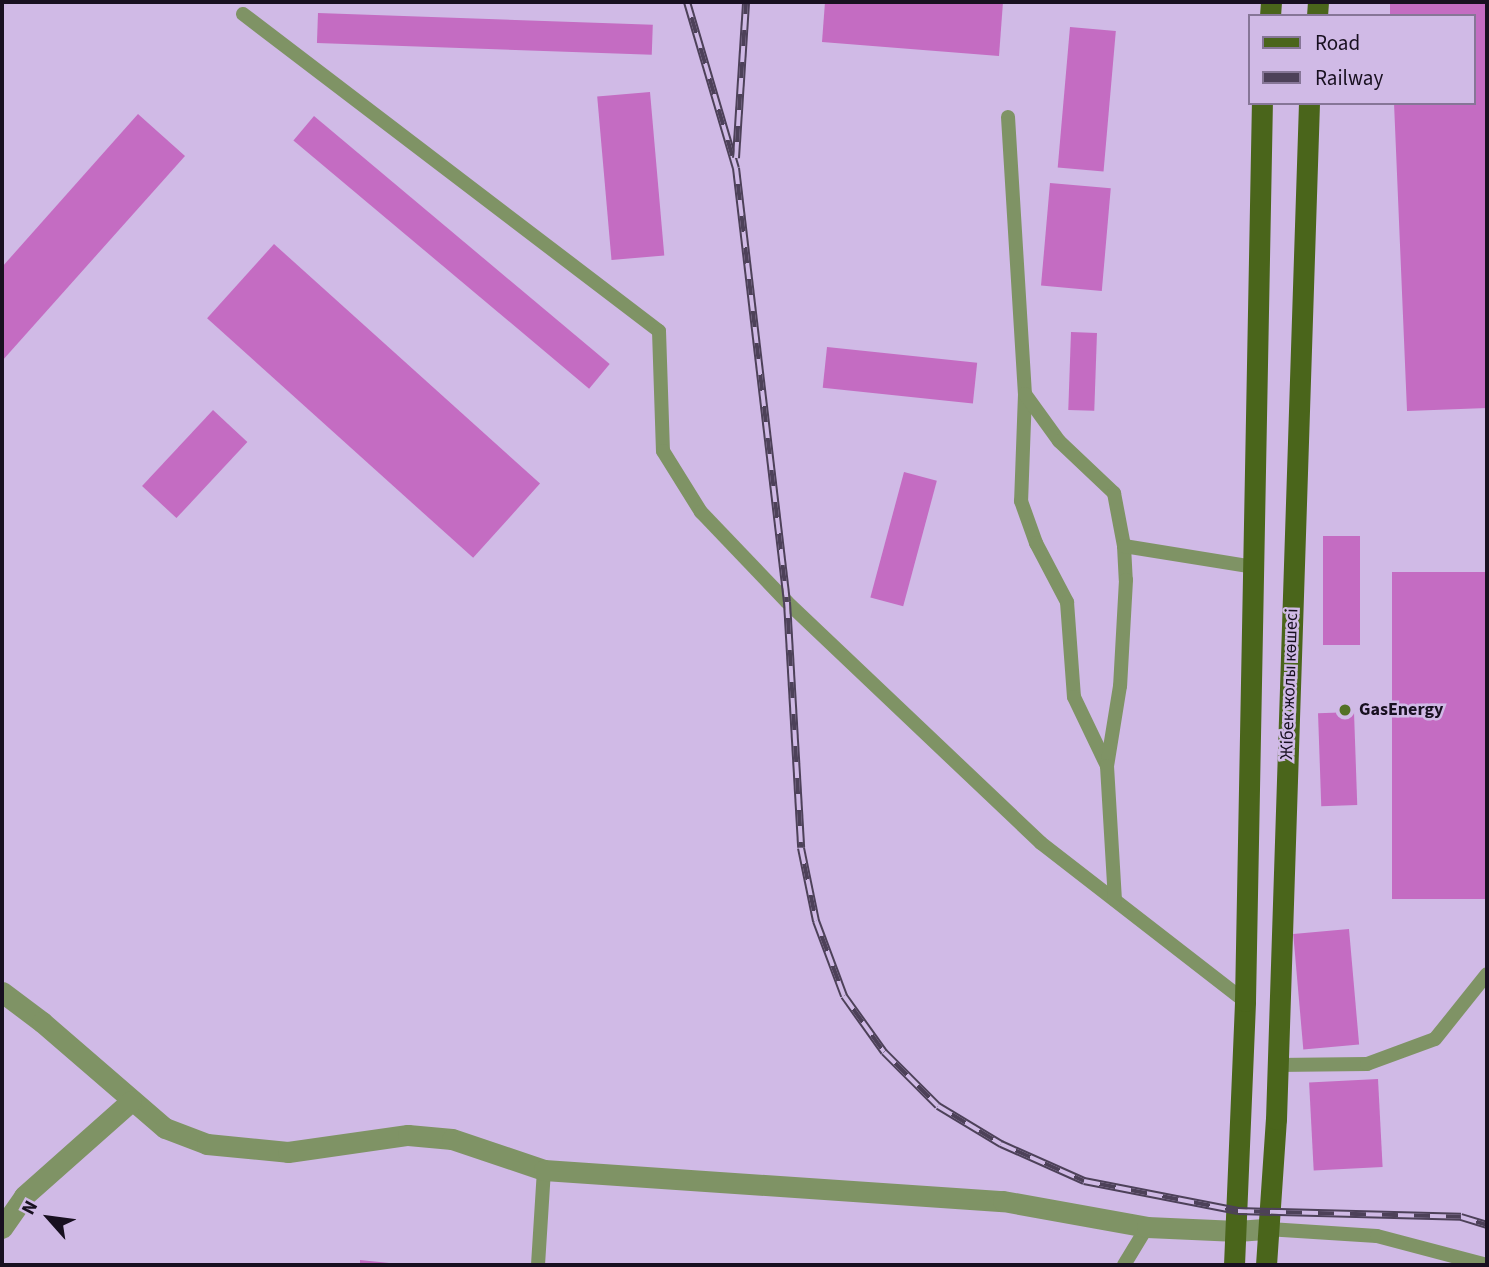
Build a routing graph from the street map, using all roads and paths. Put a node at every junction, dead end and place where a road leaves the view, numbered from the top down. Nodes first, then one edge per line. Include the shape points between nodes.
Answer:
1 (243, 14) dead end
2 (1262, 105) edge
3 (1309, 105) edge
4 (1008, 117) dead end
5 (1025, 394) junction
6 (1124, 546) junction
7 (1253, 567) junction
8 (1107, 766) junction
9 (1115, 900) junction
10 (1487, 974) edge
11 (2, 992) edge
12 (1245, 1001) junction
13 (1278, 1065) junction
14 (131, 1101) junction
15 (544, 1170) junction
16 (1147, 1227) junction
17 (2, 1228) edge
18 (1268, 1229) junction
19 (1237, 1231) junction
20 (538, 1265) edge
21 (1124, 1265) edge
22 (1234, 1265) edge
23 (1266, 1265) edge
24 (1487, 1265) edge

1 - 9 lane via 659,331 663,452 701,512 787,602 984,790 1041,843
2 - 7 main road
3 - 13 main road, Жібек жолы көшесі
4 - 5 lane
5 - 6 lane via 1059,442 1114,493
5 - 8 lane via 1021,500 1036,543 1067,602 1074,697
6 - 7 lane
6 - 8 lane via 1120,686
7 - 12 main road
8 - 9 lane
9 - 12 lane
10 - 13 lane via 1435,1039 1367,1064
11 - 14 street
12 - 19 main road
13 - 18 main road, Жібек жолы көшесі
14 - 15 street via 165,1128 207,1144 288,1153 408,1135 452,1139
14 - 17 street via 24,1196
15 - 16 street via 1003,1202
15 - 20 lane
16 - 19 street
16 - 21 lane
18 - 19 street
18 - 23 main road, Жібек жолы көшесі
18 - 24 lane via 1377,1236
19 - 22 main road

